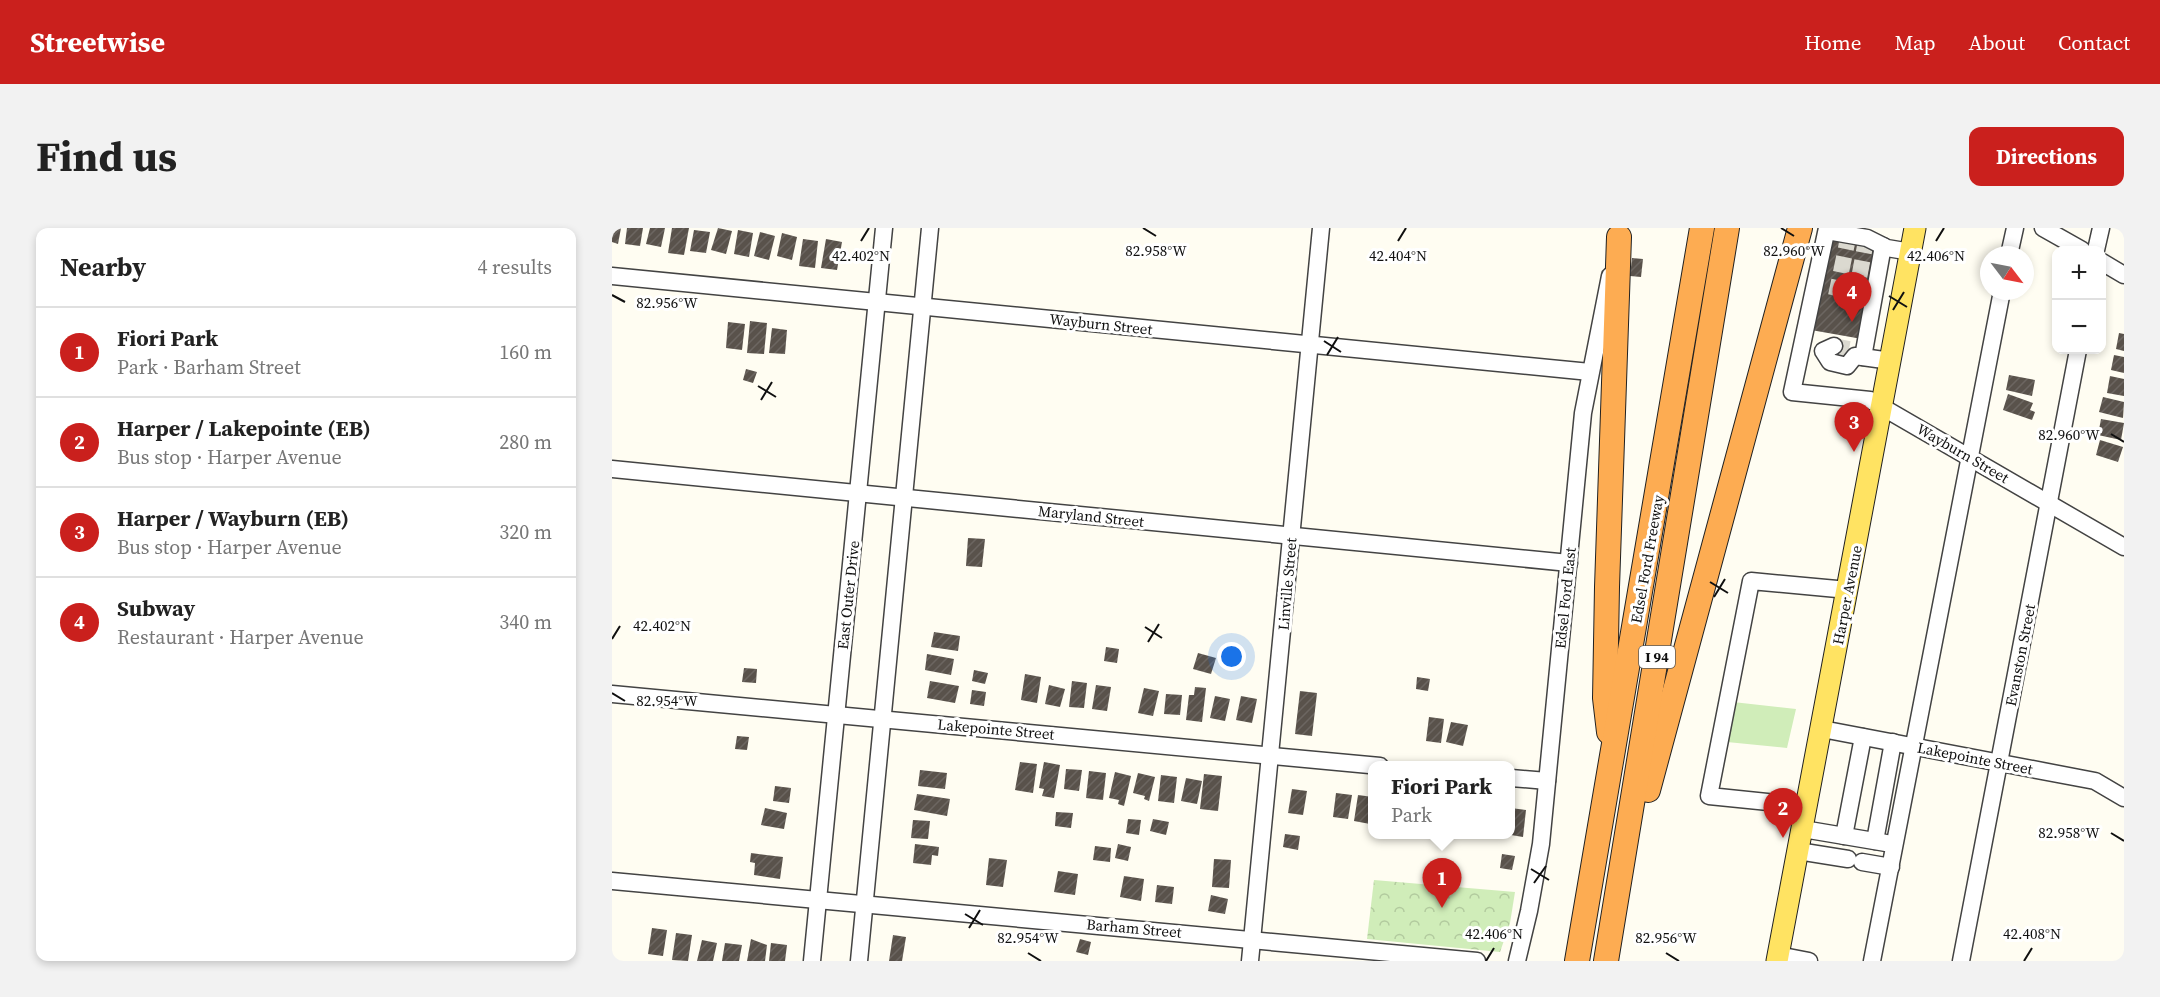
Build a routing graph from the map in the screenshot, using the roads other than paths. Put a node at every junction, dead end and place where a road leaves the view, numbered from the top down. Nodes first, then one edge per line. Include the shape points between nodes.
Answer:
1 (884, 228) edge
2 (930, 228) edge
3 (1321, 228) edge
4 (1702, 228) edge
5 (1727, 228) edge
6 (1800, 228) edge
7 (1915, 228) edge
8 (2014, 228) edge
9 (2043, 228) edge
10 (2101, 228) edge
11 (1827, 230) edge
12 (1620, 232) edge
13 (1867, 237) edge
14 (1883, 246) junction
15 (2011, 246) edge
16 (2075, 246) edge
17 (2097, 246) edge
18 (1911, 252) junction
19 (2106, 264) edge
20 (2124, 275) edge
21 (612, 276) edge
22 (1903, 299) junction
23 (1872, 300) junction
24 (2000, 300) edge
25 (876, 302) junction
26 (922, 306) junction
27 (1309, 345) junction
28 (1801, 345) junction
29 (1845, 352) junction
30 (2077, 354) edge
31 (1892, 361) junction
32 (1590, 372) junction
33 (1883, 407) junction
34 (1969, 457) junction
35 (612, 469) edge
36 (858, 493) junction
37 (904, 498) junction
38 (2048, 503) junction
39 (1291, 536) junction
40 (2124, 547) edge
41 (1569, 563) junction
42 (1848, 590) junction
43 (612, 694) edge
44 (837, 714) junction
45 (883, 718) junction
46 (1822, 729) junction
47 (1863, 737) junction
48 (1893, 742) junction
49 (1915, 747) junction
50 (1270, 755) junction
51 (1612, 763) junction
52 (1999, 763) junction
53 (1368, 764) edge
54 (1515, 778) edge
55 (1547, 781) junction
56 (2124, 798) edge
57 (1807, 806) junction
58 (1803, 829) junction
59 (1844, 836) junction
60 (1875, 841) junction
61 (1895, 845) junction
62 (1798, 851) junction
63 (1625, 854) junction
64 (1891, 867) junction
65 (612, 881) edge
66 (818, 899) junction
67 (864, 903) junction
68 (1252, 939) junction
69 (1778, 958) edge
70 (812, 961) edge
71 (859, 961) edge
72 (1250, 961) edge
73 (1477, 961) edge
74 (1517, 961) edge
75 (1577, 961) edge
76 (1605, 961) edge
77 (1809, 961) edge
78 (1872, 961) edge
79 (1961, 961) edge

1 - 25 street, East Outer Drive
2 - 26 street
3 - 27 street, Linville Street
4 - 51 highway, Edsel Ford Freeway / I 94
5 - 63 highway, Edsel Ford Freeway / I 94
6 - 63 highway via 1655,770
7 - 18 main road, Harper Avenue
8 - 15 street
9 - 16 street
10 - 17 street
11 - 13 street via 1848,239
11 - 28 street via 1816,293
12 - 32 street, Edsel Ford East
12 - 51 highway via 1605,698
13 - 14 street
14 - 18 street
14 - 23 street
18 - 22 main road, Harper Avenue
19 - 20 street
21 - 25 street, Wayburn Street
22 - 23 street
22 - 31 main road, Harper Avenue
23 - 29 street
24 - 34 street
25 - 26 street, Wayburn Street
25 - 36 street, East Outer Drive
26 - 27 street, Wayburn Street
26 - 37 street
27 - 32 street, Wayburn Street
27 - 39 street, Linville Street
28 - 29 street
28 - 33 street, Wayburn Street via 1792,392 1870,400
29 - 31 street
30 - 38 street, Evanston Street
31 - 33 main road, Harper Avenue
32 - 41 street, Edsel Ford East
33 - 34 street, Wayburn Street
33 - 42 main road, Harper Avenue
34 - 38 street, Wayburn Street
34 - 49 street
35 - 36 street, Maryland Street
36 - 37 street, Maryland Street
36 - 44 street, East Outer Drive
37 - 39 street, Maryland Street
37 - 45 street
38 - 40 street, Wayburn Street
38 - 52 street, Evanston Street
39 - 41 street, Maryland Street
39 - 50 street, Linville Street
41 - 55 street, Edsel Ford East
42 - 46 main road, Harper Avenue
42 - 57 street via 1751,581 1709,796
43 - 44 street, Lakepointe Street
44 - 45 street, Lakepointe Street
44 - 66 street, East Outer Drive
45 - 50 street, Lakepointe Street
45 - 67 street
46 - 47 street, Lakepointe Street
46 - 57 main road, Harper Avenue
47 - 48 street, Lakepointe Street
47 - 59 street
48 - 49 street, Lakepointe Street
48 - 60 street
49 - 52 street, Lakepointe Street
49 - 61 street
50 - 53 street, Lakepointe Street
50 - 68 street, Linville Street
51 - 75 highway, Edsel Ford Freeway / I 94
52 - 56 street, Lakepointe Street via 2095,781
52 - 79 street, Evanston Street
54 - 55 street
55 - 74 street, Edsel Ford East via 1536,875
57 - 58 main road, Harper Avenue
58 - 59 street
58 - 62 main road, Harper Avenue
59 - 60 street
60 - 61 street
61 - 64 street
62 - 64 street
62 - 69 main road, Harper Avenue
63 - 76 highway, Edsel Ford Freeway / I 94
64 - 78 street
65 - 66 street, Barham Street
66 - 67 street, Barham Street
66 - 70 street, East Outer Drive
67 - 68 street, Barham Street
67 - 71 street
68 - 72 street, Linville Street
68 - 73 street, Barham Street
69 - 77 street

